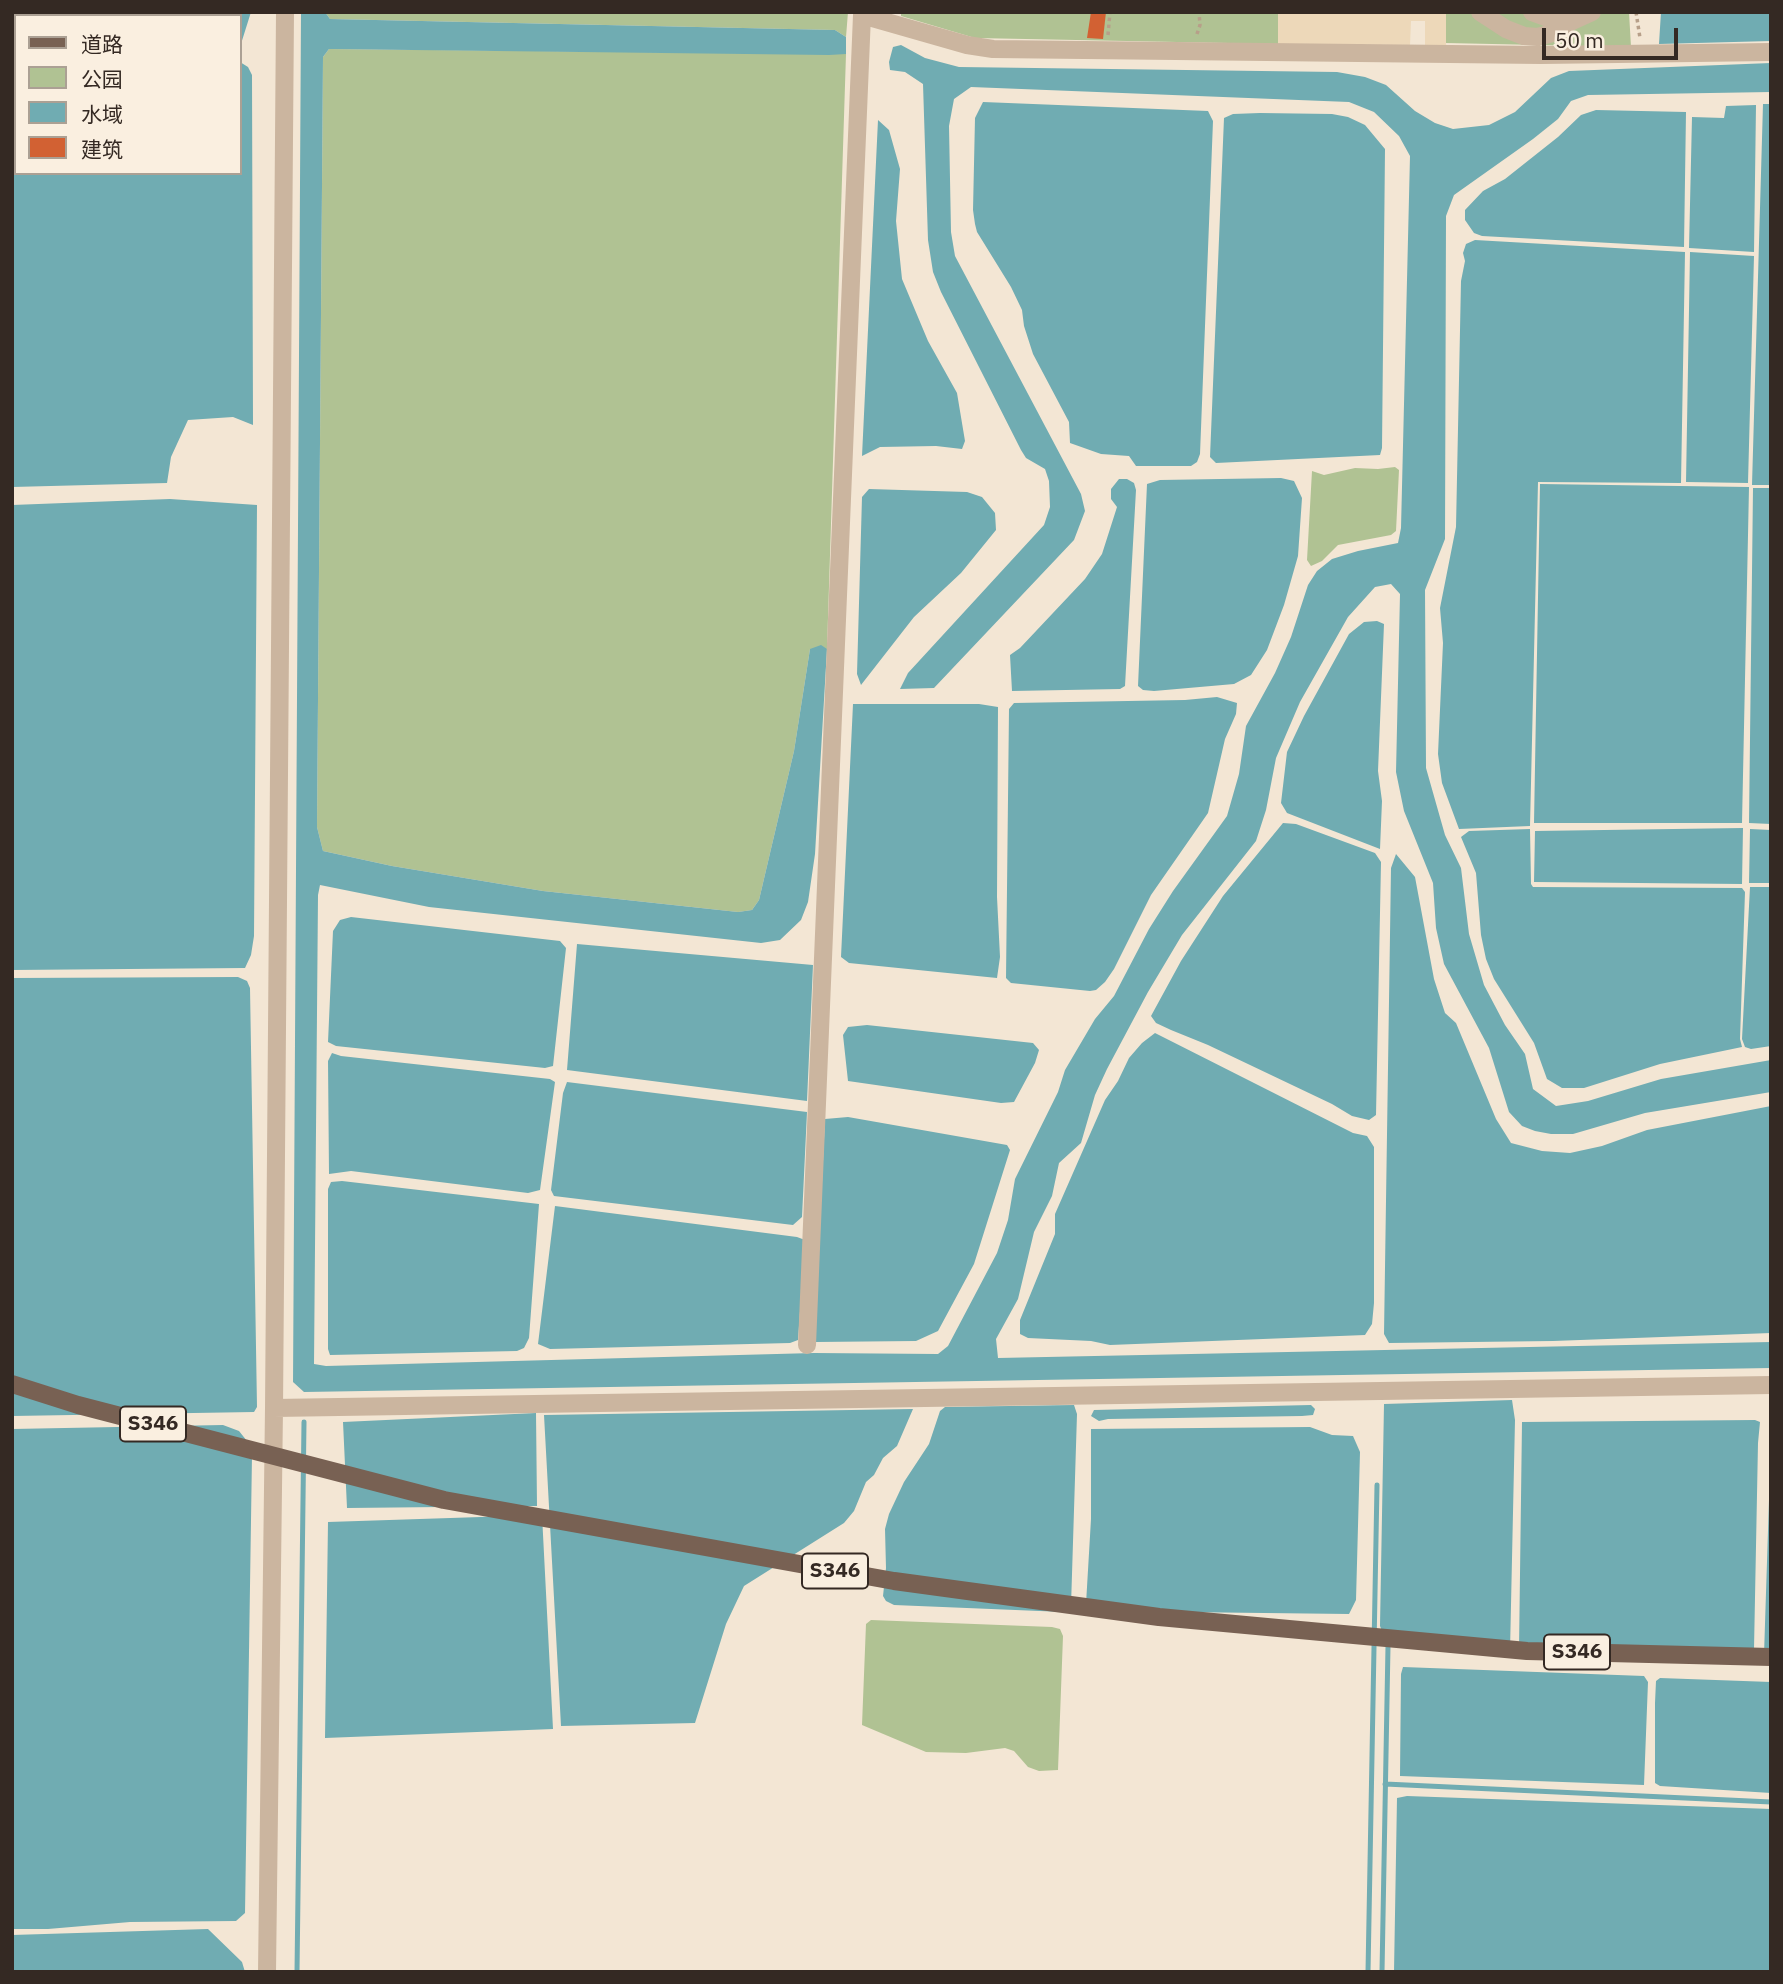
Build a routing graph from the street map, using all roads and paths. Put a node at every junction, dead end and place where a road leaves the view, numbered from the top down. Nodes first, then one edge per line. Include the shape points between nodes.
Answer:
1 (285, 12) edge
2 (1480, 12) edge
3 (1532, 12) edge
4 (1592, 12) edge
5 (1636, 12) edge
6 (862, 14) edge
7 (1572, 21) junction
8 (1524, 36) junction
9 (1771, 52) edge
10 (1642, 53) junction
11 (1532, 55) junction
12 (807, 1345) dead end
13 (12, 1384) edge
14 (1771, 1385) edge
15 (274, 1408) junction
16 (274, 1456) junction
17 (1771, 1657) edge
18 (267, 1972) edge

1 - 15 street
2 - 8 street
3 - 7 street
4 - 7 street
5 - 10 path
6 - 11 street via 993,50
6 - 12 street
7 - 8 street via 1552,33
8 - 11 street
9 - 10 street
10 - 11 street
13 - 16 main road, S346
14 - 15 street
15 - 16 street
16 - 17 main road, S346 via 444,1500 894,1581 1159,1618 1527,1651
16 - 18 street

